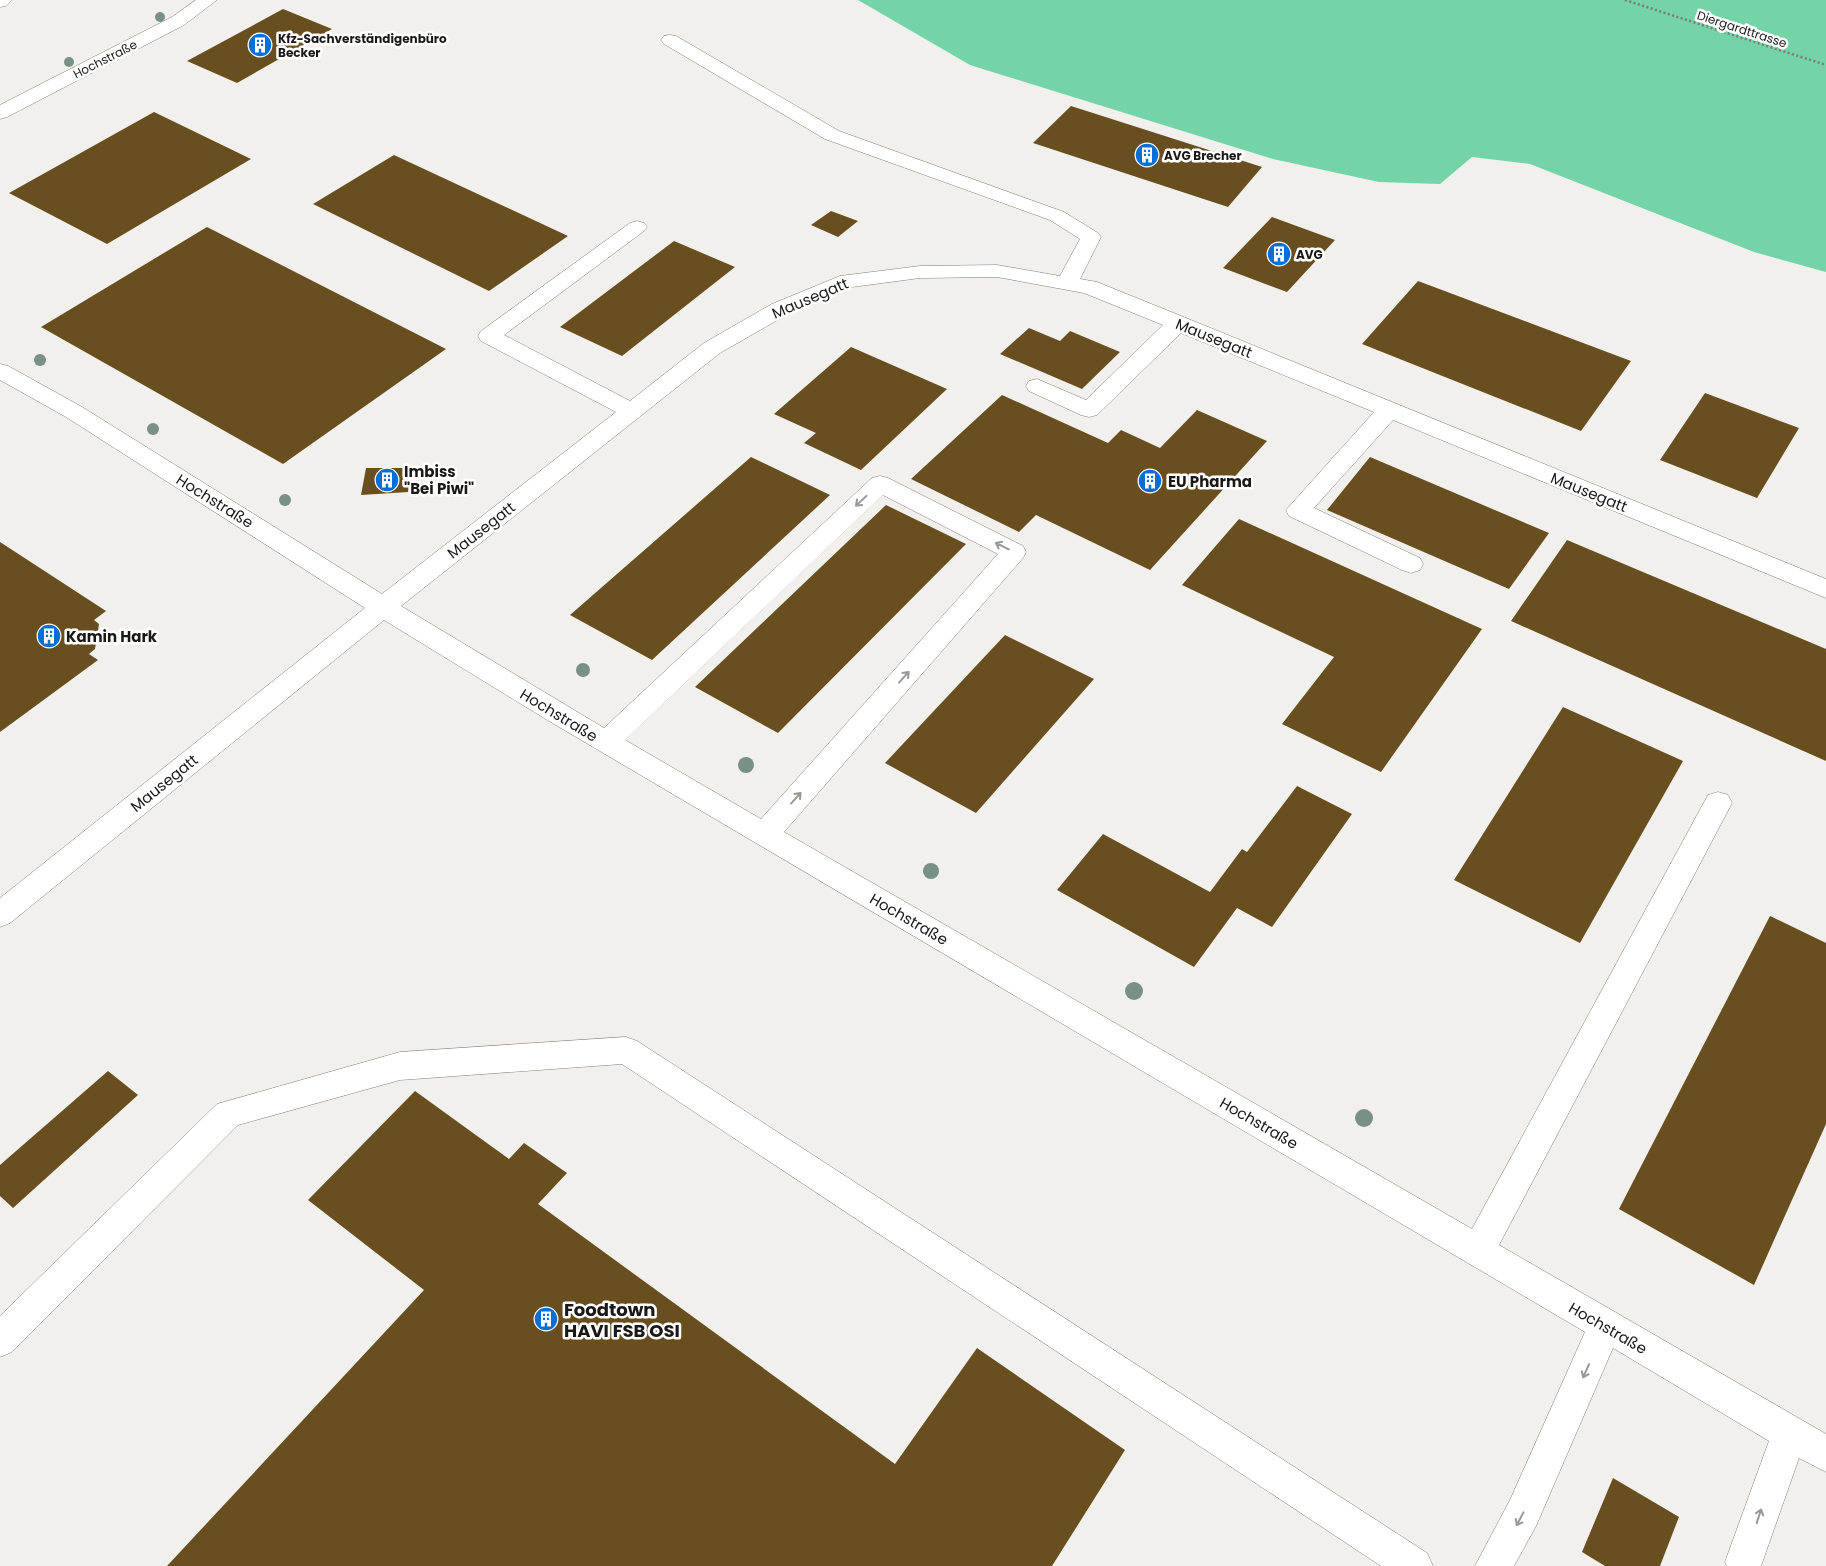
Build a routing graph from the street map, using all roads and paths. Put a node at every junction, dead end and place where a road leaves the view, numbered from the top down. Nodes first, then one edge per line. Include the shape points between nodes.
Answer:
1 (208, 0) edge
2 (1620, 0) edge
3 (1625, 0) edge
4 (1630, 2) junction
5 (670, 40) dead end
6 (1826, 65) edge
7 (0, 113) edge
8 (637, 227) dead end
9 (1067, 283) junction
10 (1178, 323) junction
11 (1, 372) edge
12 (1037, 386) dead end
13 (1389, 410) junction
14 (632, 411) junction
15 (1411, 564) dead end
16 (1826, 589) edge
17 (383, 607) junction
18 (606, 742) junction
19 (1718, 803) dead end
20 (764, 835) junction
21 (0, 915) edge
22 (1478, 1251) junction
23 (1605, 1326) junction
24 (0, 1340) edge
25 (1790, 1434) junction
26 (1826, 1454) edge
27 (1746, 1565) edge
28 (1414, 1566) edge
29 (1494, 1566) edge

1 - 7 street, Hochstraße via 178,21
2 - 4 path
3 - 4 path, Diergardttrasse
4 - 6 path, Diergardttrasse
5 - 9 street via 832,135 1057,216 1091,238
8 - 14 street via 489,336
9 - 10 street, Mausegatt via 1089,287
9 - 14 street, Mausegatt via 997,270 920,272 848,281 780,309 712,348
10 - 12 street via 1088,410
10 - 13 street, Mausegatt
11 - 17 street, Hochstraße via 74,412
13 - 15 street via 1298,510
13 - 16 street, Mausegatt
14 - 17 street, Mausegatt
17 - 18 street, Hochstraße
17 - 21 street, Mausegatt
18 - 20 street, Hochstraße
20 -> 18 street via 1014,552 880,484
19 - 22 street
20 - 22 street, Hochstraße
22 - 23 street, Hochstraße
23 - 25 street, Hochstraße
23 -> 29 street via 1523,1513
24 - 28 street via 228,1114 400,1066 626,1050
25 - 26 street, Hochstraße
27 -> 25 street

